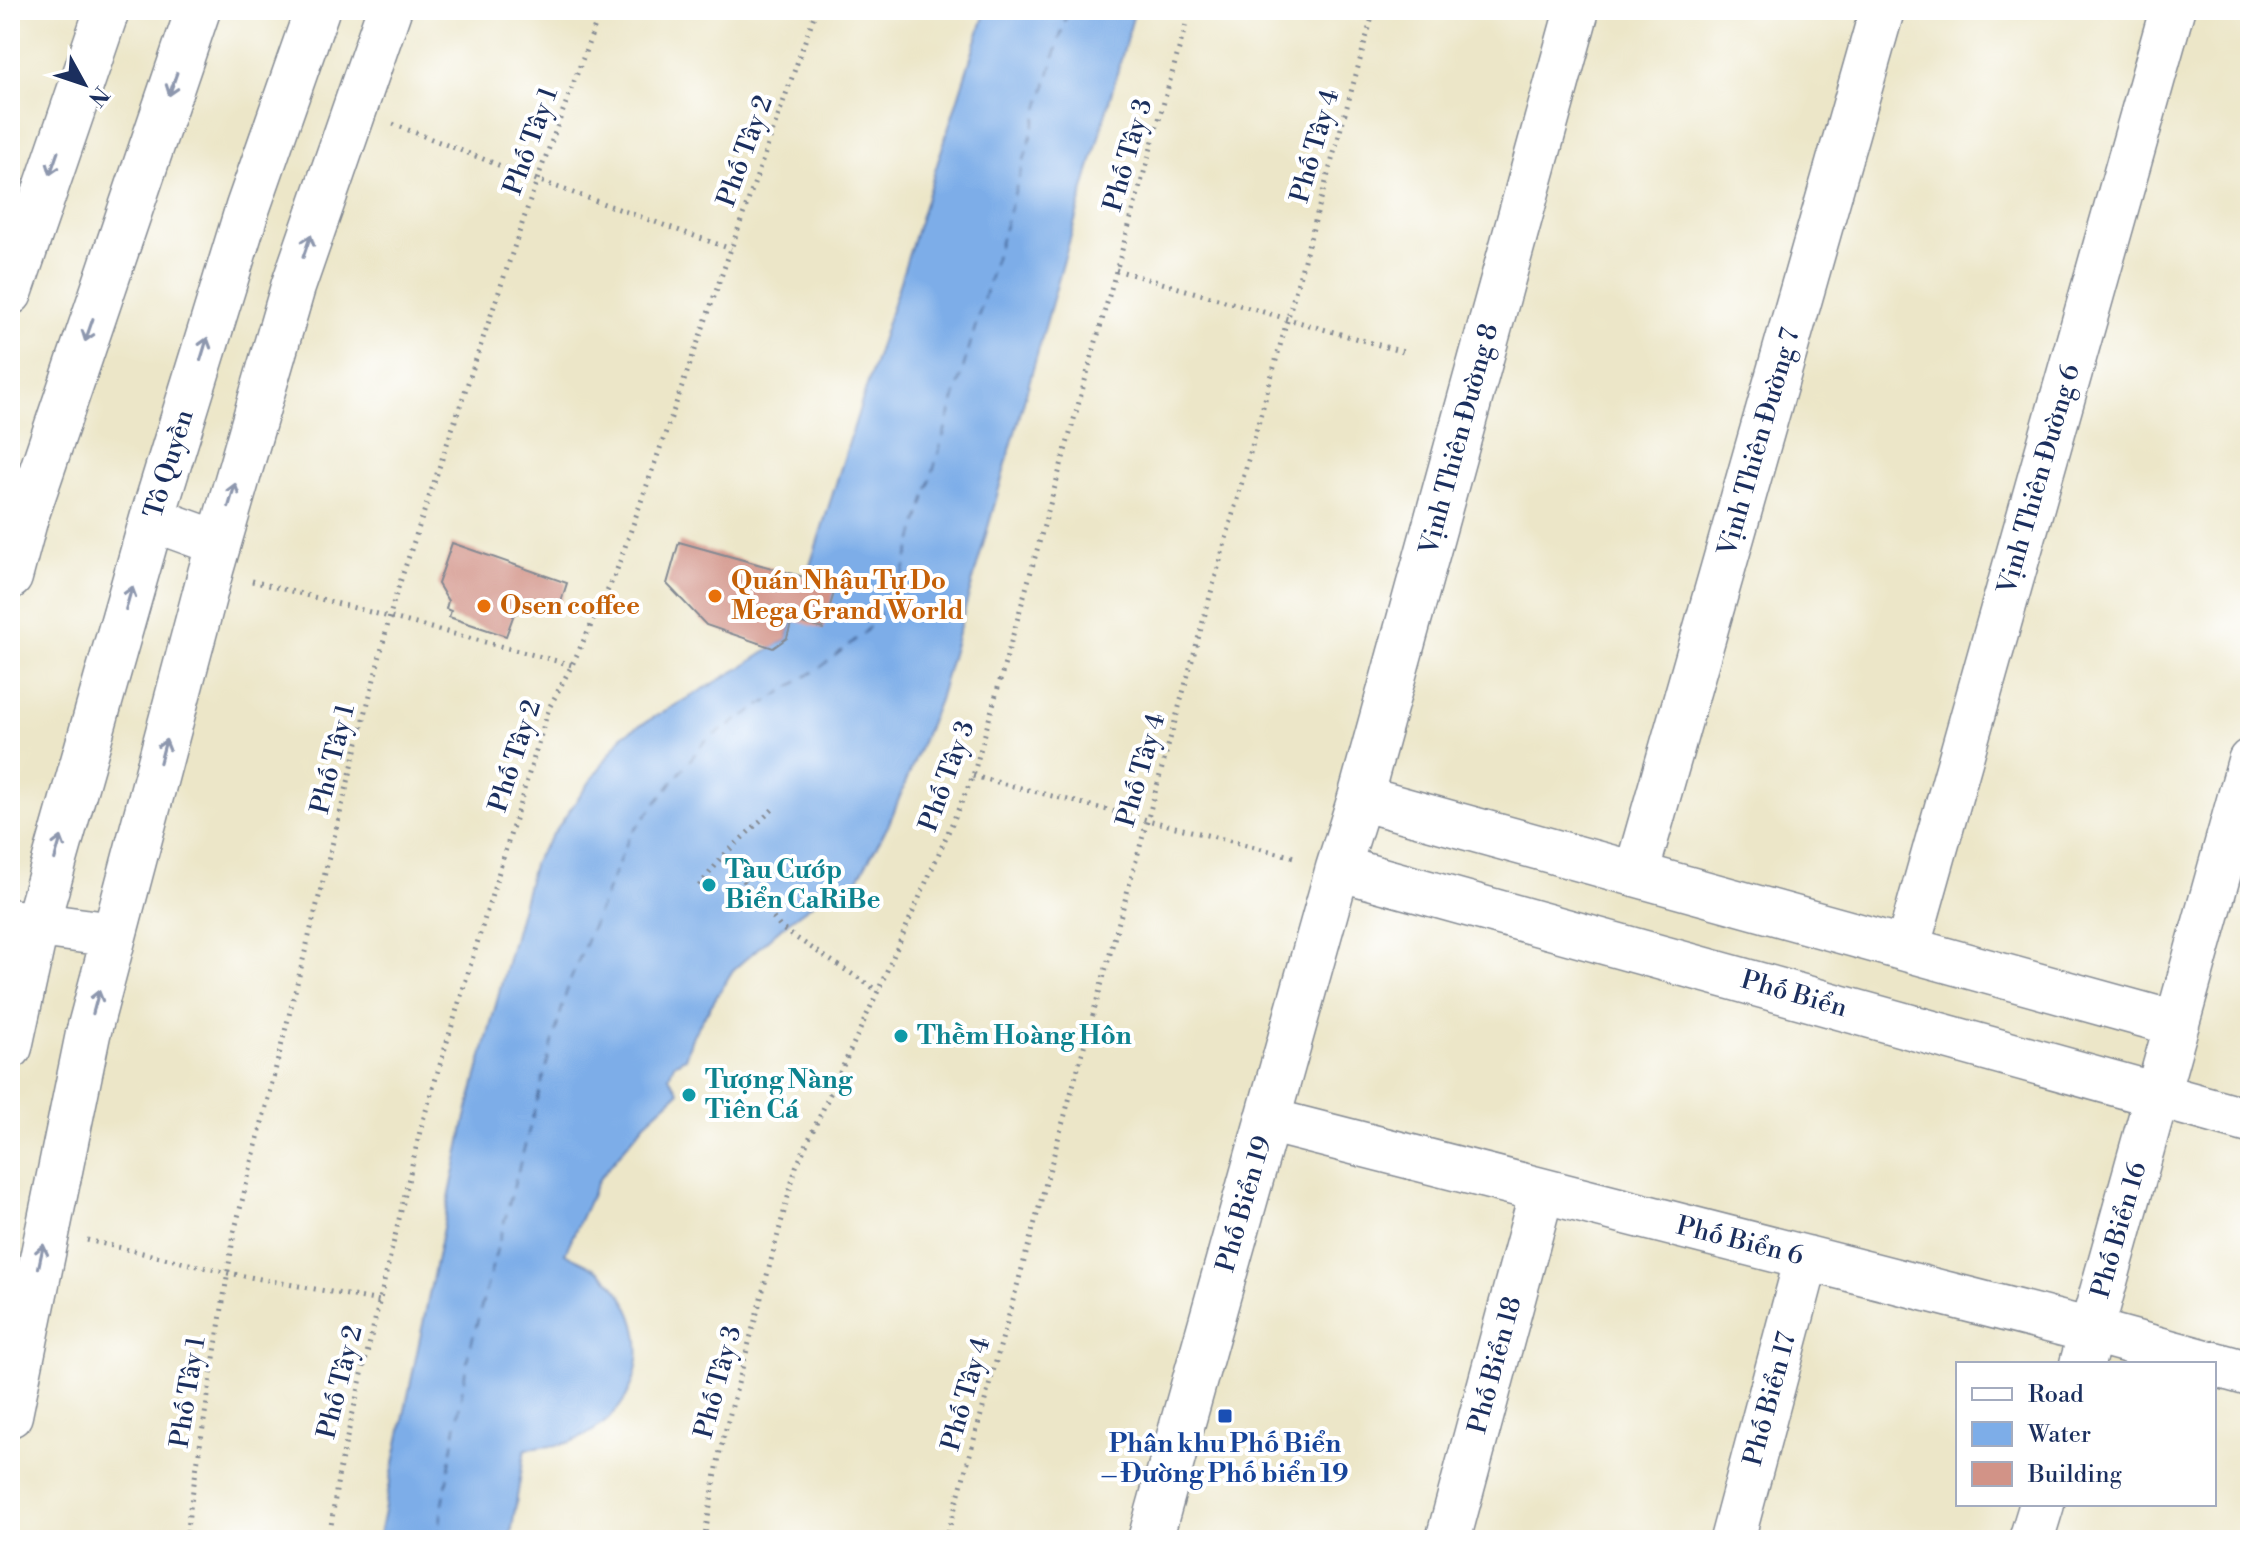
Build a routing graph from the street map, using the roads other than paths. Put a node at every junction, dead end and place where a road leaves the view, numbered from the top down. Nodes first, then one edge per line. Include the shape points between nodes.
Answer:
1 (107, 10) edge
2 (198, 10) edge
3 (317, 10) edge
4 (389, 10) edge
5 (1577, 10) edge
6 (1882, 10) edge
7 (2172, 10) edge
8 (295, 74) junction
9 (357, 104) junction
10 (10, 293) edge
11 (18, 515) edge
12 (152, 519) junction
13 (215, 557) junction
14 (10, 577) edge
15 (2250, 761) edge
16 (1360, 798) junction
17 (1338, 868) junction
18 (1636, 874) junction
19 (24, 922) edge
20 (114, 935) junction
21 (1907, 949) junction
22 (2177, 1024) junction
23 (10, 1047) edge
24 (2157, 1095) junction
25 (1267, 1120) junction
26 (2250, 1121) edge
27 (1542, 1191) junction
28 (1807, 1258) junction
29 (2086, 1348) edge
30 (2197, 1362) edge
31 (2216, 1365) edge
32 (2250, 1374) edge
33 (10, 1415) edge
34 (2041, 1506) edge
35 (1150, 1540) edge
36 (1448, 1540) edge
37 (1732, 1540) edge
38 (2031, 1540) edge

1 -> 10 street
2 -> 11 street
3 - 8 street, Tô Quyền
4 - 9 street
5 - 16 street, Vịnh Thiên Đường 8
6 - 18 street, Vịnh Thiên Đường 7
7 - 21 street, Vịnh Thiên Đường 6
8 - 9 street
12 -> 8 street, Tô Quyền via 248,207
13 -> 9 street via 293,287
11 - 14 street
12 - 13 street
19 -> 12 street, Tô Quyền
20 -> 13 street
15 - 22 street, Phố Biển 16
16 - 17 street, Vịnh Thiên Đường 8
16 - 18 street
17 - 24 street, Phố Biển
17 - 25 street, Phố Biển 19
18 - 21 street
19 - 20 street
19 - 23 street, Tô Quyền
33 -> 20 street via 88,1034
21 - 22 street
22 - 24 street, Phố Biển 16
24 - 26 street, Phố Biển
24 - 29 street, Phố Biển 16
25 - 27 street, Phố Biển 6
25 - 35 street, Phố Biển 19
27 - 28 street, Phố Biển 6
27 - 36 street, Phố Biển 18
28 - 29 street, Phố Biển 6
28 - 37 street, Phố Biển 17
29 - 30 street, Phố Biển 6
31 - 32 street, Phố Biển 6
34 - 38 street

